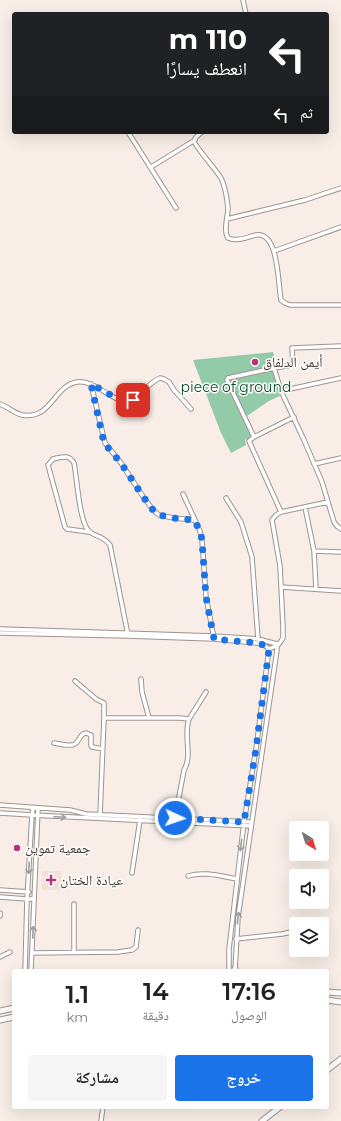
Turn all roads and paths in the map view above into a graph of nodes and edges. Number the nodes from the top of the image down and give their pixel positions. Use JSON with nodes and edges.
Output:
{"nodes":[{"id":1,"x":243,"y":0,"type":"edge"},
{"id":2,"x":246,"y":12,"type":"edge"},
{"id":3,"x":129,"y":134,"type":"edge"},
{"id":4,"x":200,"y":134,"type":"edge"},
{"id":5,"x":194,"y":140,"type":"junction"},
{"id":6,"x":151,"y":167,"type":"junction"},
{"id":7,"x":341,"y":188,"type":"edge"},
{"id":8,"x":176,"y":208,"type":"dead end"},
{"id":9,"x":227,"y":219,"type":"junction"},
{"id":10,"x":341,"y":227,"type":"edge"},
{"id":11,"x":274,"y":251,"type":"junction"},
{"id":12,"x":341,"y":305,"type":"edge"},
{"id":13,"x":341,"y":346,"type":"edge"},
{"id":14,"x":274,"y":368,"type":"junction"},
{"id":15,"x":341,"y":378,"type":"edge"},
{"id":16,"x":91,"y":384,"type":"junction"},
{"id":17,"x":281,"y":391,"type":"junction"},
{"id":18,"x":0,"y":404,"type":"edge"},
{"id":19,"x":191,"y":409,"type":"dead end"},
{"id":20,"x":294,"y":417,"type":"junction"},
{"id":21,"x":254,"y":437,"type":"junction"},
{"id":22,"x":341,"y":458,"type":"edge"},
{"id":23,"x":314,"y":464,"type":"junction"},
{"id":24,"x":183,"y":494,"type":"dead end"},
{"id":25,"x":226,"y":498,"type":"dead end"},
{"id":26,"x":328,"y":502,"type":"junction"},
{"id":27,"x":306,"y":507,"type":"junction"},
{"id":28,"x":281,"y":512,"type":"junction"},
{"id":29,"x":194,"y":520,"type":"junction"},
{"id":30,"x":341,"y":529,"type":"edge"},
{"id":31,"x":88,"y":532,"type":"junction"},
{"id":32,"x":314,"y":551,"type":"junction"},
{"id":33,"x":341,"y":552,"type":"edge"},
{"id":34,"x":281,"y":587,"type":"junction"},
{"id":35,"x":316,"y":589,"type":"junction"},
{"id":36,"x":341,"y":590,"type":"edge"},
{"id":37,"x":0,"y":629,"type":"edge"},
{"id":38,"x":0,"y":633,"type":"edge"},
{"id":39,"x":128,"y":635,"type":"junction"},
{"id":40,"x":214,"y":638,"type":"junction"},
{"id":41,"x":258,"y":639,"type":"junction"},
{"id":42,"x":278,"y":645,"type":"junction"},
{"id":43,"x":269,"y":649,"type":"junction"},
{"id":44,"x":141,"y":678,"type":"dead end"},
{"id":45,"x":75,"y":680,"type":"dead end"},
{"id":46,"x":206,"y":692,"type":"dead end"},
{"id":47,"x":104,"y":718,"type":"junction"},
{"id":48,"x":149,"y":718,"type":"junction"},
{"id":49,"x":189,"y":719,"type":"junction"},
{"id":50,"x":54,"y":743,"type":"dead end"},
{"id":51,"x":103,"y":749,"type":"junction"},
{"id":52,"x":0,"y":806,"type":"edge"},
{"id":53,"x":33,"y":808,"type":"junction"},
{"id":54,"x":38,"y":809,"type":"junction"},
{"id":55,"x":0,"y":813,"type":"edge"},
{"id":56,"x":32,"y":815,"type":"junction"},
{"id":57,"x":38,"y":816,"type":"junction"},
{"id":58,"x":100,"y":817,"type":"junction"},
{"id":59,"x":175,"y":818,"type":"junction"},
{"id":60,"x":140,"y":820,"type":"junction"},
{"id":61,"x":243,"y":824,"type":"junction"},
{"id":62,"x":251,"y":824,"type":"junction"},
{"id":63,"x":132,"y":873,"type":"dead end"},
{"id":64,"x":188,"y":876,"type":"dead end"},
{"id":65,"x":237,"y":879,"type":"junction"},
{"id":66,"x":0,"y":890,"type":"edge"},
{"id":67,"x":28,"y":892,"type":"junction"},
{"id":68,"x":34,"y":892,"type":"junction"},
{"id":69,"x":0,"y":897,"type":"edge"},
{"id":70,"x":27,"y":899,"type":"junction"},
{"id":71,"x":34,"y":899,"type":"junction"},
{"id":72,"x":74,"y":904,"type":"dead end"},
{"id":73,"x":138,"y":930,"type":"dead end"},
{"id":74,"x":289,"y":932,"type":"edge"},
{"id":75,"x":236,"y":939,"type":"junction"},
{"id":76,"x":10,"y":952,"type":"dead end"},
{"id":77,"x":74,"y":952,"type":"junction"},
{"id":78,"x":32,"y":953,"type":"junction"},
{"id":79,"x":0,"y":957,"type":"edge"},
{"id":80,"x":25,"y":969,"type":"edge"},
{"id":81,"x":31,"y":969,"type":"edge"},
{"id":82,"x":229,"y":969,"type":"edge"},
{"id":83,"x":235,"y":969,"type":"edge"},
{"id":84,"x":329,"y":992,"type":"edge"},
{"id":85,"x":341,"y":993,"type":"edge"},
{"id":86,"x":329,"y":1000,"type":"edge"},
{"id":87,"x":341,"y":1002,"type":"edge"},
{"id":88,"x":12,"y":1007,"type":"edge"},
{"id":89,"x":1,"y":1009,"type":"edge"},
{"id":90,"x":12,"y":1017,"type":"edge"},
{"id":91,"x":0,"y":1020,"type":"edge"},
{"id":92,"x":341,"y":1058,"type":"edge"},
{"id":93,"x":329,"y":1068,"type":"edge"},
{"id":94,"x":103,"y":1109,"type":"edge"},
{"id":95,"x":277,"y":1109,"type":"edge"},
{"id":96,"x":101,"y":1121,"type":"edge"},
{"id":97,"x":262,"y":1121,"type":"edge"}],
"edges":[{"from":1,"to":2,"type":"street"},
{"from":3,"to":6,"type":"street"},
{"from":4,"to":5,"type":"street"},
{"from":5,"to":6,"type":"street"},
{"from":5,"to":9,"type":"street"},
{"from":6,"to":8,"type":"street"},
{"from":7,"to":9,"type":"street"},
{"from":9,"to":11,"type":"street"},
{"from":10,"to":11,"type":"street"},
{"from":11,"to":12,"type":"street"},
{"from":13,"to":14,"type":"street"},
{"from":14,"to":17,"type":"street"},
{"from":14,"to":21,"type":"street"},
{"from":15,"to":17,"type":"street"},
{"from":16,"to":18,"type":"street"},
{"from":16,"to":19,"type":"street"},
{"from":16,"to":29,"type":"street"},
{"from":17,"to":20,"type":"street"},
{"from":20,"to":21,"type":"street"},
{"from":20,"to":23,"type":"street"},
{"from":21,"to":28,"type":"street"},
{"from":22,"to":23,"type":"street"},
{"from":23,"to":26,"type":"street"},
{"from":24,"to":29,"type":"street"},
{"from":25,"to":41,"type":"street"},
{"from":26,"to":27,"type":"street"},
{"from":26,"to":30,"type":"street"},
{"from":27,"to":28,"type":"street"},
{"from":27,"to":32,"type":"street"},
{"from":28,"to":34,"type":"street"},
{"from":29,"to":40,"type":"street"},
{"from":31,"to":31,"type":"street"},
{"from":31,"to":39,"type":"street"},
{"from":32,"to":33,"type":"street"},
{"from":32,"to":35,"type":"street"},
{"from":34,"to":35,"type":"street"},
{"from":34,"to":42,"type":"street"},
{"from":35,"to":36,"type":"street"},
{"from":37,"to":39,"type":"street"},
{"from":38,"to":39,"type":"street"},
{"from":39,"to":40,"type":"street"},
{"from":40,"to":41,"type":"street"},
{"from":40,"to":43,"type":"street"},
{"from":41,"to":42,"type":"street"},
{"from":42,"to":43,"type":"street"},
{"from":42,"to":62,"type":"street"},
{"from":43,"to":61,"type":"street"},
{"from":44,"to":48,"type":"street"},
{"from":45,"to":47,"type":"street"},
{"from":46,"to":49,"type":"street"},
{"from":47,"to":48,"type":"street"},
{"from":47,"to":51,"type":"street"},
{"from":48,"to":49,"type":"street"},
{"from":49,"to":59,"type":"street"},
{"from":50,"to":51,"type":"street"},
{"from":51,"to":58,"type":"street"},
{"from":52,"to":53,"type":"street"},
{"from":53,"to":54,"type":"street"},
{"from":53,"to":56,"type":"street"},
{"from":54,"to":57,"type":"street"},
{"from":54,"to":58,"type":"street"},
{"from":55,"to":56,"type":"street"},
{"from":56,"to":57,"type":"street"},
{"from":56,"to":67,"type":"street","one_way":true},
{"from":57,"to":58,"type":"street","one_way":true},
{"from":57,"to":68,"type":"street"},
{"from":58,"to":59,"type":"street"},
{"from":58,"to":60,"type":"street"},
{"from":59,"to":61,"type":"street"},
{"from":60,"to":61,"type":"street"},
{"from":60,"to":63,"type":"street"},
{"from":61,"to":62,"type":"street"},
{"from":61,"to":65,"type":"street","one_way":true},
{"from":75,"to":62,"type":"street","one_way":true},
{"from":64,"to":65,"type":"street"},
{"from":65,"to":82,"type":"street"},
{"from":66,"to":67,"type":"street"},
{"from":67,"to":68,"type":"street"},
{"from":67,"to":70,"type":"street"},
{"from":68,"to":71,"type":"street"},
{"from":69,"to":70,"type":"street"},
{"from":70,"to":71,"type":"street"},
{"from":70,"to":80,"type":"street"},
{"from":78,"to":71,"type":"street","one_way":true},
{"from":72,"to":77,"type":"street"},
{"from":73,"to":77,"type":"street"},
{"from":74,"to":75,"type":"street"},
{"from":75,"to":83,"type":"street"},
{"from":76,"to":79,"type":"street"},
{"from":77,"to":78,"type":"street"},
{"from":78,"to":81,"type":"street"},
{"from":84,"to":85,"type":"main road"},
{"from":86,"to":87,"type":"main road"},
{"from":88,"to":89,"type":"main road"},
{"from":90,"to":91,"type":"main road"},
{"from":92,"to":93,"type":"main road"},
{"from":94,"to":96,"type":"street"},
{"from":95,"to":97,"type":"main road"}]}
